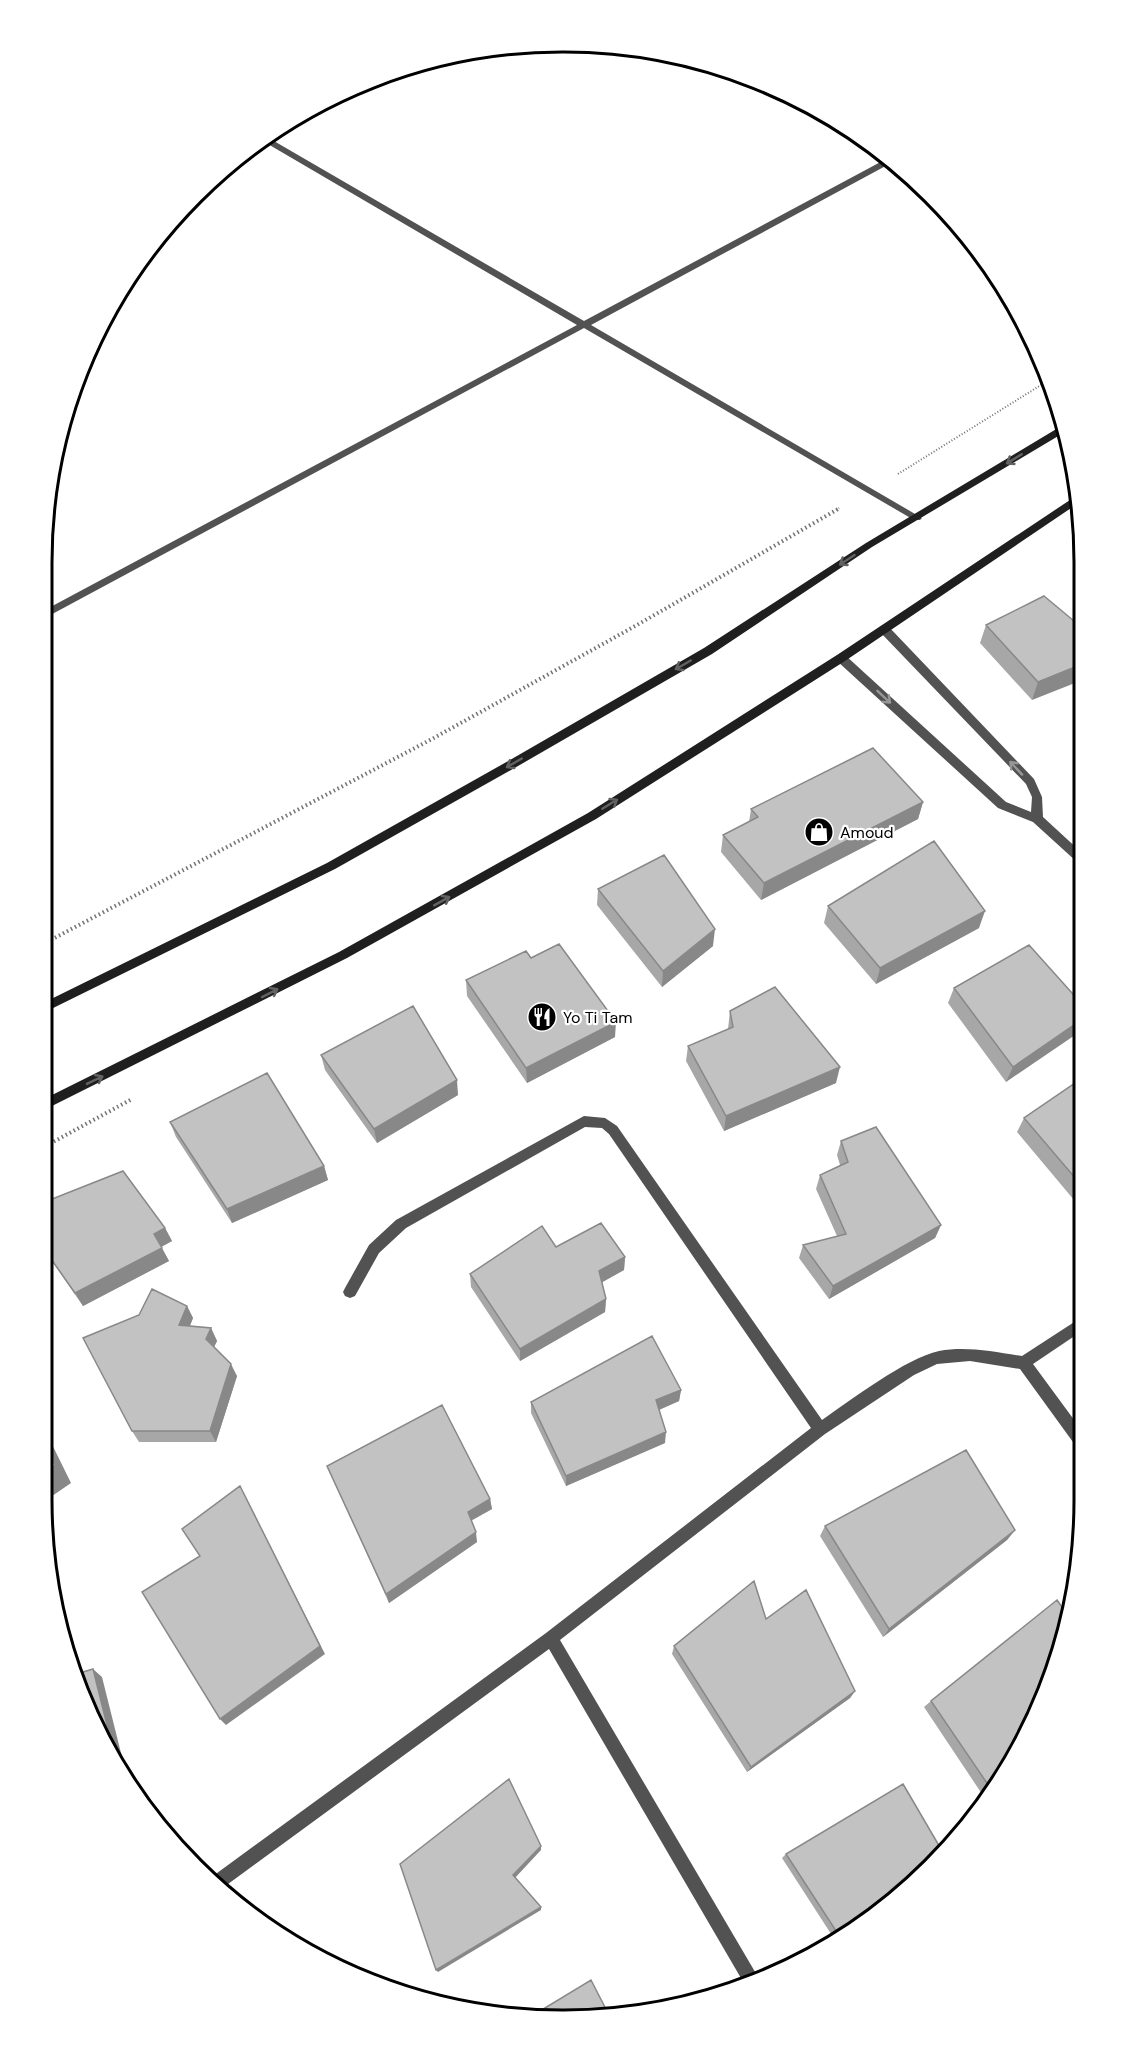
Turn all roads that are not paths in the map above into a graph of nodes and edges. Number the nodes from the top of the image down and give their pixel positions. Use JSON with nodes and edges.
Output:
{"nodes":[{"id":1,"x":272,"y":144,"type":"edge"},
{"id":2,"x":882,"y":165,"type":"edge"},
{"id":3,"x":585,"y":325,"type":"junction"},
{"id":4,"x":1056,"y":433,"type":"edge"},
{"id":5,"x":1070,"y":504,"type":"edge"},
{"id":6,"x":917,"y":518,"type":"junction"},
{"id":7,"x":52,"y":610,"type":"edge"},
{"id":8,"x":884,"y":629,"type":"junction"},
{"id":9,"x":840,"y":658,"type":"junction"},
{"id":10,"x":1037,"y":819,"type":"junction"},
{"id":11,"x":1074,"y":853,"type":"edge"},
{"id":12,"x":52,"y":1004,"type":"edge"},
{"id":13,"x":52,"y":1101,"type":"edge"},
{"id":14,"x":350,"y":1292,"type":"dead end"},
{"id":15,"x":1074,"y":1329,"type":"edge"},
{"id":16,"x":1024,"y":1363,"type":"junction"},
{"id":17,"x":820,"y":1429,"type":"junction"},
{"id":18,"x":1074,"y":1432,"type":"edge"},
{"id":19,"x":551,"y":1638,"type":"junction"},
{"id":20,"x":221,"y":1880,"type":"edge"},
{"id":21,"x":749,"y":1975,"type":"edge"}],
"edges":[{"from":1,"to":3,"type":"street"},
{"from":2,"to":3,"type":"street"},
{"from":3,"to":6,"type":"street"},
{"from":3,"to":7,"type":"street"},
{"from":4,"to":6,"type":"main road","one_way":true},
{"from":5,"to":8,"type":"main road"},
{"from":6,"to":12,"type":"main road","one_way":true},
{"from":8,"to":9,"type":"main road"},
{"from":10,"to":8,"type":"street","one_way":true},
{"from":9,"to":10,"type":"street","one_way":true},
{"from":13,"to":9,"type":"main road","one_way":true},
{"from":10,"to":11,"type":"street"},
{"from":14,"to":17,"type":"street"},
{"from":15,"to":16,"type":"street"},
{"from":16,"to":17,"type":"street"},
{"from":16,"to":18,"type":"street"},
{"from":17,"to":19,"type":"street"},
{"from":19,"to":20,"type":"street"},
{"from":19,"to":21,"type":"street"}]}
